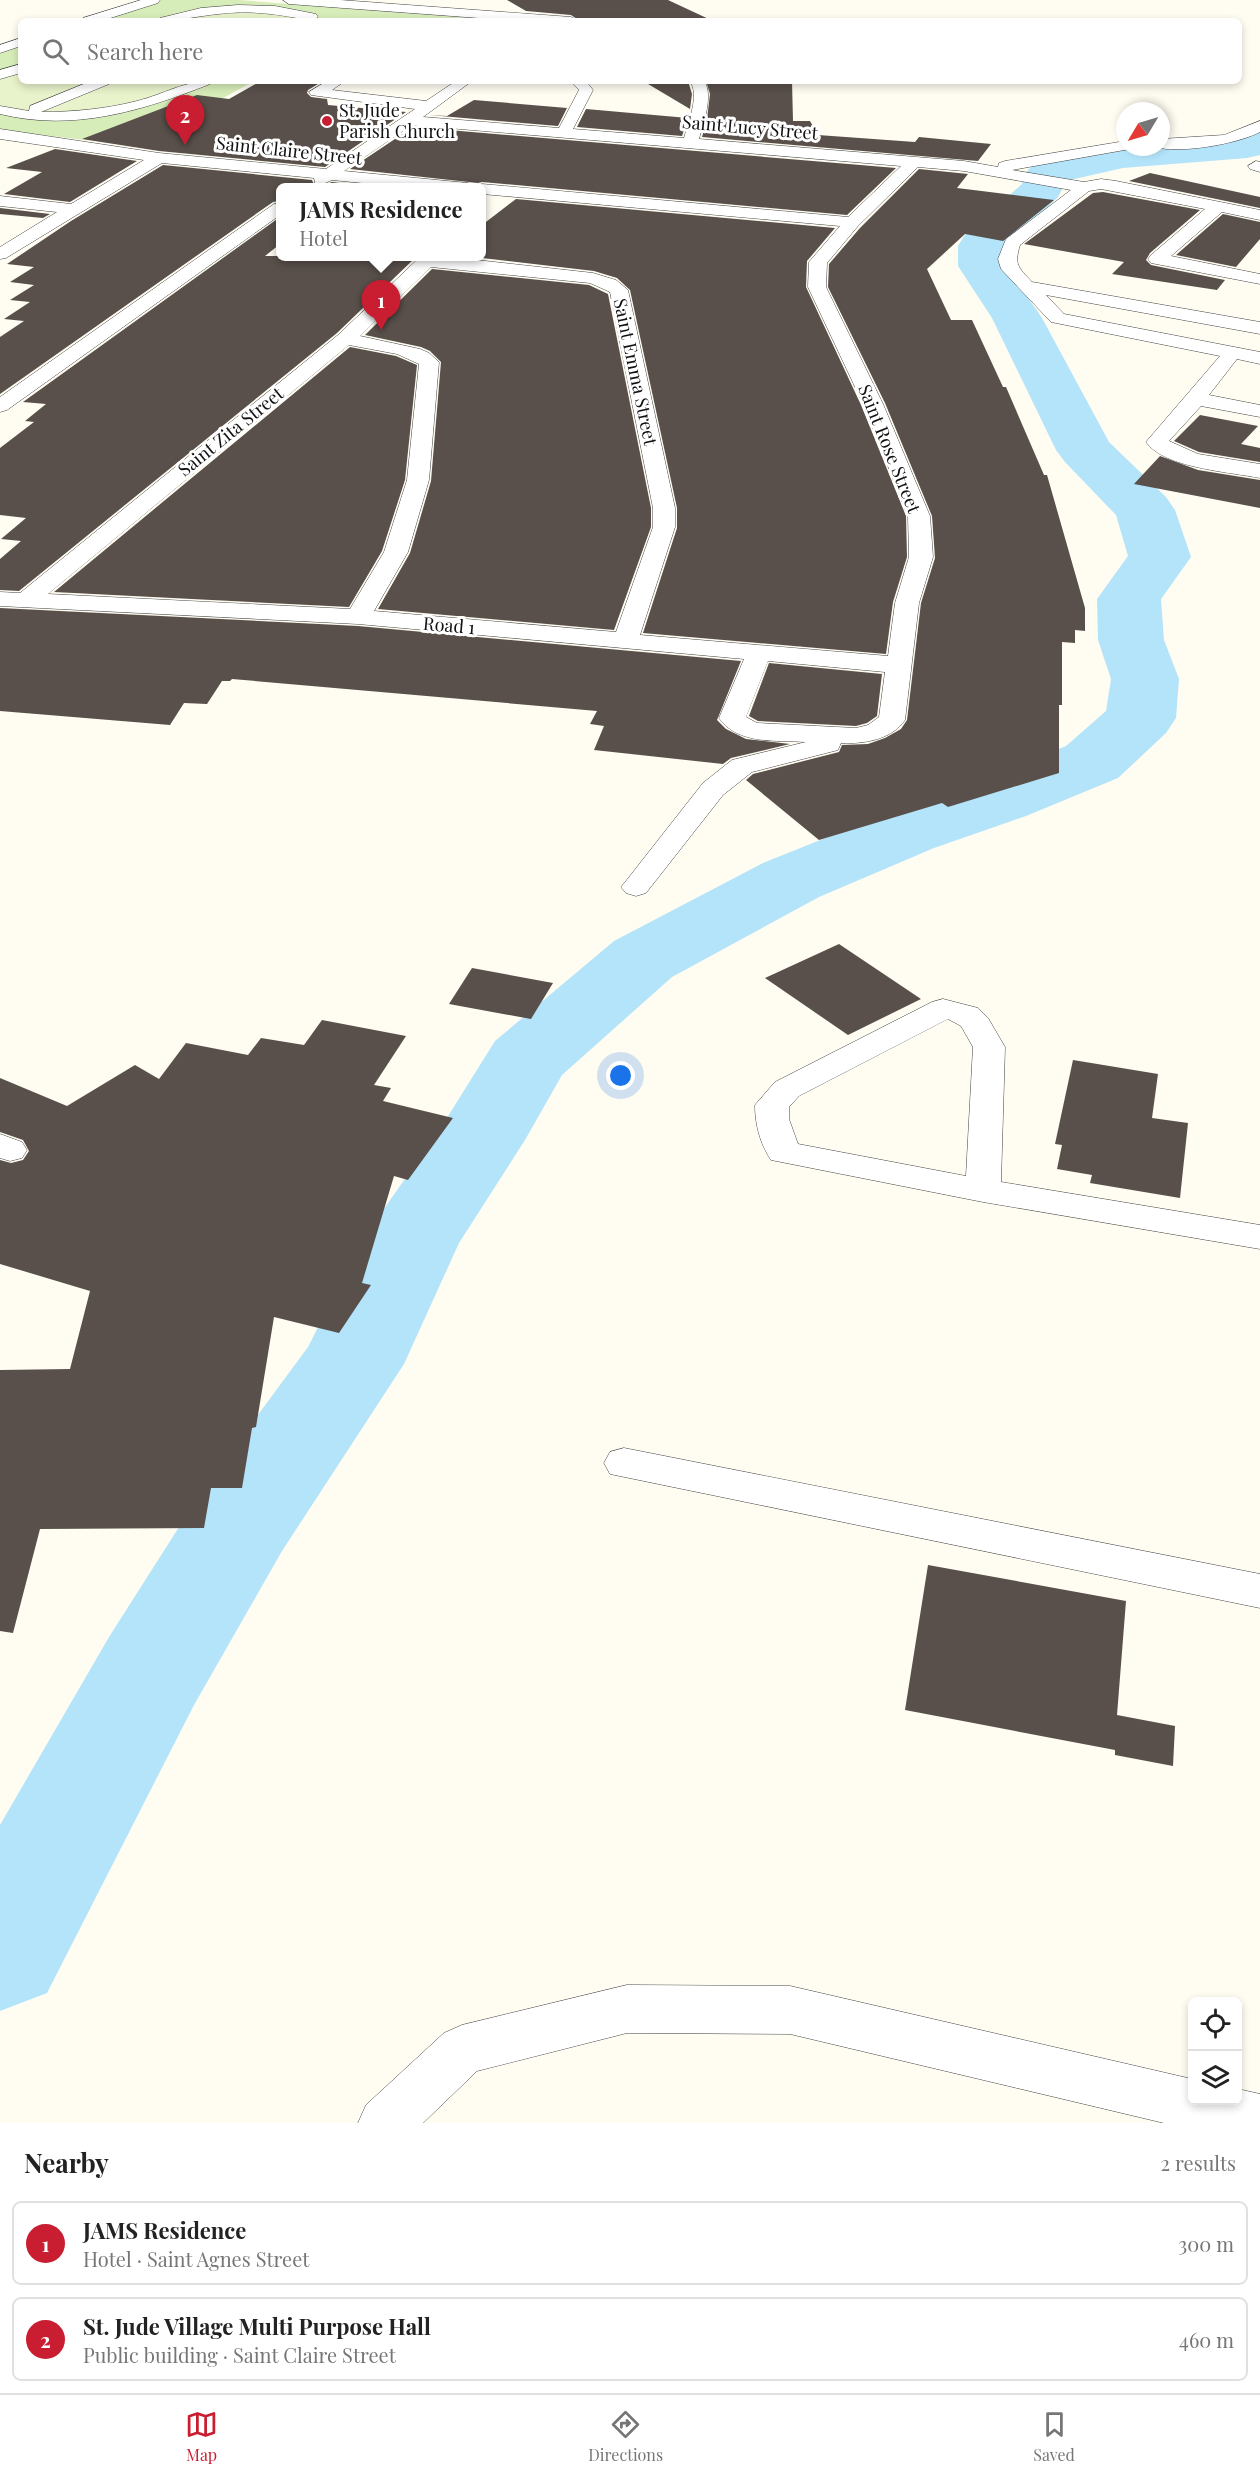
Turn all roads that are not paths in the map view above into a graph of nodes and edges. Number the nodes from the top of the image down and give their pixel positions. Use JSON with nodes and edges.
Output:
{"nodes":[{"id":1,"x":154,"y":0,"type":"edge"},
{"id":2,"x":289,"y":0,"type":"edge"},
{"id":3,"x":364,"y":2,"type":"edge"},
{"id":4,"x":562,"y":6,"type":"dead end"},
{"id":5,"x":97,"y":18,"type":"edge"},
{"id":6,"x":179,"y":18,"type":"edge"},
{"id":7,"x":314,"y":18,"type":"edge"},
{"id":8,"x":522,"y":18,"type":"edge"},
{"id":9,"x":545,"y":18,"type":"edge"},
{"id":10,"x":18,"y":43,"type":"edge"},
{"id":11,"x":0,"y":48,"type":"edge"},
{"id":12,"x":18,"y":69,"type":"edge"},
{"id":13,"x":0,"y":75,"type":"edge"},
{"id":14,"x":97,"y":84,"type":"edge"},
{"id":15,"x":198,"y":84,"type":"edge"},
{"id":16,"x":332,"y":84,"type":"edge"},
{"id":17,"x":581,"y":84,"type":"edge"},
{"id":18,"x":699,"y":84,"type":"edge"},
{"id":19,"x":460,"y":85,"type":"edge"},
{"id":20,"x":430,"y":87,"type":"dead end"},
{"id":21,"x":430,"y":106,"type":"junction"},
{"id":22,"x":0,"y":110,"type":"edge"},
{"id":23,"x":21,"y":115,"type":"junction"},
{"id":24,"x":411,"y":120,"type":"junction"},
{"id":25,"x":0,"y":125,"type":"edge"},
{"id":26,"x":1260,"y":126,"type":"edge"},
{"id":27,"x":564,"y":132,"type":"junction"},
{"id":28,"x":0,"y":134,"type":"edge"},
{"id":29,"x":691,"y":142,"type":"junction"},
{"id":30,"x":1170,"y":144,"type":"edge"},
{"id":31,"x":1116,"y":148,"type":"edge"},
{"id":32,"x":159,"y":158,"type":"junction"},
{"id":33,"x":914,"y":162,"type":"junction"},
{"id":34,"x":988,"y":169,"type":"junction"},
{"id":35,"x":327,"y":175,"type":"junction"},
{"id":36,"x":317,"y":183,"type":"edge"},
{"id":37,"x":414,"y":183,"type":"edge"},
{"id":38,"x":1084,"y":187,"type":"junction"},
{"id":39,"x":486,"y":189,"type":"edge"},
{"id":40,"x":509,"y":191,"type":"junction"},
{"id":41,"x":0,"y":201,"type":"edge"},
{"id":42,"x":1219,"y":206,"type":"junction"},
{"id":43,"x":491,"y":207,"type":"dead end"},
{"id":44,"x":73,"y":209,"type":"junction"},
{"id":45,"x":276,"y":211,"type":"edge"},
{"id":46,"x":1260,"y":215,"type":"edge"},
{"id":47,"x":852,"y":222,"type":"junction"},
{"id":48,"x":0,"y":254,"type":"edge"},
{"id":49,"x":427,"y":261,"type":"edge"},
{"id":50,"x":446,"y":261,"type":"edge"},
{"id":51,"x":1260,"y":279,"type":"edge"},
{"id":52,"x":1027,"y":286,"type":"junction"},
{"id":53,"x":1260,"y":328,"type":"edge"},
{"id":54,"x":345,"y":339,"type":"junction"},
{"id":55,"x":1233,"y":352,"type":"junction"},
{"id":56,"x":1260,"y":358,"type":"edge"},
{"id":57,"x":1196,"y":399,"type":"junction"},
{"id":58,"x":0,"y":406,"type":"edge"},
{"id":59,"x":1260,"y":411,"type":"edge"},
{"id":60,"x":1260,"y":471,"type":"edge"},
{"id":61,"x":0,"y":599,"type":"edge"},
{"id":62,"x":25,"y":601,"type":"junction"},
{"id":63,"x":358,"y":617,"type":"junction"},
{"id":64,"x":625,"y":641,"type":"junction"},
{"id":65,"x":759,"y":653,"type":"junction"},
{"id":66,"x":898,"y":665,"type":"junction"},
{"id":67,"x":856,"y":736,"type":"junction"},
{"id":68,"x":636,"y":887,"type":"dead end"},
{"id":69,"x":983,"y":1191,"type":"junction"},
{"id":70,"x":1260,"y":1237,"type":"edge"},
{"id":71,"x":624,"y":1463,"type":"dead end"},
{"id":72,"x":1260,"y":1592,"type":"edge"},
{"id":73,"x":1260,"y":2120,"type":"edge"},
{"id":74,"x":385,"y":2123,"type":"edge"}],
"edges":[{"from":1,"to":5,"type":"street"},
{"from":2,"to":3,"type":"street"},
{"from":3,"to":8,"type":"street"},
{"from":4,"to":9,"type":"street"},
{"from":6,"to":7,"type":"street"},
{"from":10,"to":11,"type":"street"},
{"from":12,"to":13,"type":"street"},
{"from":14,"to":23,"type":"street"},
{"from":15,"to":23,"type":"street"},
{"from":16,"to":21,"type":"street"},
{"from":17,"to":27,"type":"street"},
{"from":18,"to":29,"type":"street"},
{"from":19,"to":20,"type":"street"},
{"from":19,"to":21,"type":"street"},
{"from":21,"to":24,"type":"street"},
{"from":22,"to":23,"type":"street"},
{"from":23,"to":25,"type":"street"},
{"from":24,"to":27,"type":"street","name":"Saint Lucy Street"},
{"from":24,"to":35,"type":"street"},
{"from":26,"to":30,"type":"street"},
{"from":27,"to":29,"type":"street","name":"Saint Lucy Street"},
{"from":28,"to":32,"type":"street","name":"Saint Claire Street"},
{"from":29,"to":33,"type":"street","name":"Saint Lucy Street"},
{"from":31,"to":34,"type":"street"},
{"from":32,"to":35,"type":"street","name":"Saint Claire Street"},
{"from":32,"to":44,"type":"street"},
{"from":33,"to":34,"type":"street","name":"Saint Lucy Street"},
{"from":33,"to":47,"type":"street","name":"Saint Rose Street"},
{"from":34,"to":38,"type":"street","name":"Saint Lucy Street"},
{"from":35,"to":36,"type":"street"},
{"from":35,"to":37,"type":"street","name":"Saint Claire Street"},
{"from":38,"to":42,"type":"street","name":"Saint Lucy Street"},
{"from":38,"to":52,"type":"street"},
{"from":39,"to":40,"type":"street"},
{"from":40,"to":43,"type":"street"},
{"from":40,"to":47,"type":"street"},
{"from":41,"to":44,"type":"street"},
{"from":42,"to":46,"type":"street","name":"Saint Lucy Street"},
{"from":42,"to":51,"type":"street"},
{"from":44,"to":48,"type":"street"},
{"from":45,"to":58,"type":"street"},
{"from":47,"to":66,"type":"street","name":"Saint Rose Street"},
{"from":49,"to":54,"type":"street","name":"Saint Zita Street"},
{"from":50,"to":64,"type":"street","name":"Saint Emma Street"},
{"from":52,"to":53,"type":"street"},
{"from":52,"to":55,"type":"street"},
{"from":54,"to":62,"type":"street","name":"Saint Zita Street"},
{"from":54,"to":63,"type":"street"},
{"from":55,"to":56,"type":"street"},
{"from":55,"to":57,"type":"street"},
{"from":57,"to":59,"type":"street"},
{"from":57,"to":60,"type":"street"},
{"from":61,"to":62,"type":"street","name":"Road 1"},
{"from":62,"to":63,"type":"street","name":"Road 1"},
{"from":63,"to":64,"type":"street","name":"Road 1"},
{"from":64,"to":65,"type":"street","name":"Road 1"},
{"from":65,"to":66,"type":"street","name":"Road 1"},
{"from":65,"to":67,"type":"street","name":"Saint Rose Street"},
{"from":66,"to":67,"type":"street","name":"Saint Rose Street"},
{"from":67,"to":68,"type":"street"},
{"from":69,"to":69,"type":"street"},
{"from":69,"to":70,"type":"street"},
{"from":71,"to":72,"type":"street"},
{"from":73,"to":74,"type":"street"}]}
